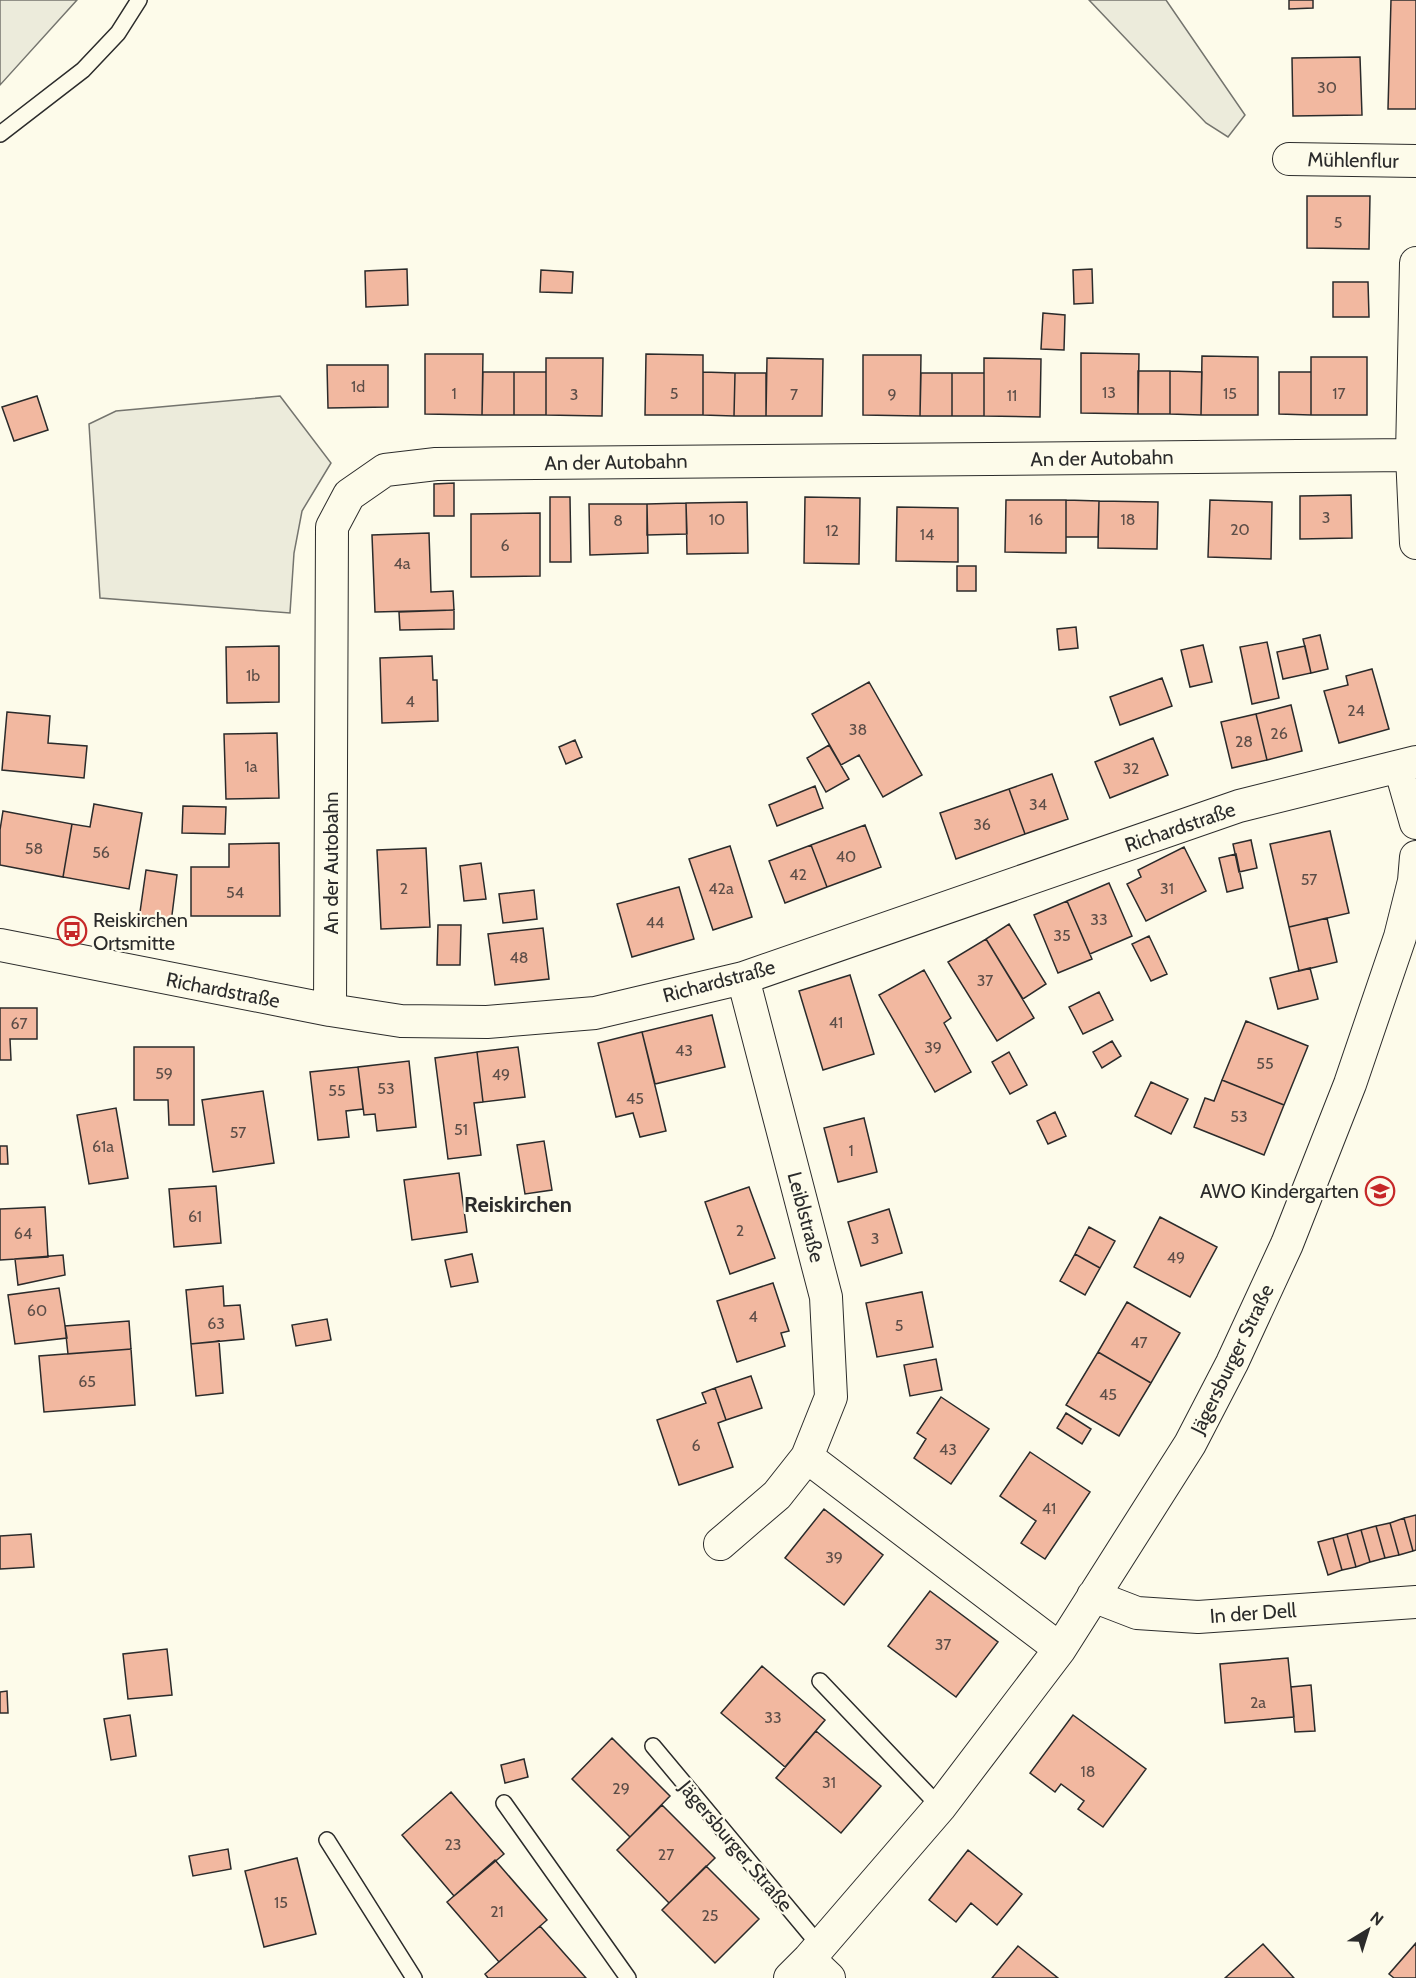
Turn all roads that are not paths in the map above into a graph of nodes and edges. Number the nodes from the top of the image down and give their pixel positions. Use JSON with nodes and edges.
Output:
{"nodes":[{"id":1,"x":139,"y":0,"type":"edge"},
{"id":2,"x":0,"y":134,"type":"edge"},
{"id":3,"x":1289,"y":159,"type":"dead end"},
{"id":4,"x":1416,"y":161,"type":"edge"},
{"id":5,"x":1416,"y":263,"type":"edge"},
{"id":6,"x":1412,"y":455,"type":"junction"},
{"id":7,"x":1416,"y":543,"type":"edge"},
{"id":8,"x":1408,"y":764,"type":"edge"},
{"id":9,"x":1416,"y":823,"type":"edge"},
{"id":10,"x":1416,"y":857,"type":"edge"},
{"id":11,"x":0,"y":945,"type":"edge"},
{"id":12,"x":743,"y":978,"type":"junction"},
{"id":13,"x":330,"y":1010,"type":"junction"},
{"id":14,"x":807,"y":1457,"type":"junction"},
{"id":15,"x":720,"y":1544,"type":"dead end"},
{"id":16,"x":1093,"y":1596,"type":"junction"},
{"id":17,"x":1416,"y":1602,"type":"edge"},
{"id":18,"x":1060,"y":1649,"type":"junction"},
{"id":19,"x":820,"y":1681,"type":"dead end"},
{"id":20,"x":653,"y":1746,"type":"dead end"},
{"id":21,"x":504,"y":1803,"type":"dead end"},
{"id":22,"x":940,"y":1807,"type":"junction"},
{"id":23,"x":327,"y":1840,"type":"dead end"},
{"id":24,"x":812,"y":1965,"type":"edge"},
{"id":25,"x":414,"y":1978,"type":"edge"},
{"id":26,"x":628,"y":1978,"type":"edge"}],
"edges":[{"from":1,"to":2,"type":"lane"},
{"from":3,"to":4,"type":"street","name":"Mühlenflur"},
{"from":5,"to":6,"type":"street"},
{"from":6,"to":7,"type":"street"},
{"from":6,"to":13,"type":"street","name":"An der Autobahn"},
{"from":8,"to":9,"type":"street"},
{"from":8,"to":12,"type":"street","name":"Richardstraße"},
{"from":10,"to":16,"type":"street","name":"Jägersburger Straße"},
{"from":11,"to":13,"type":"street","name":"Richardstraße"},
{"from":12,"to":13,"type":"street","name":"Richardstraße"},
{"from":12,"to":14,"type":"street","name":"Leiblstraße"},
{"from":14,"to":15,"type":"street","name":"Leiblstraße"},
{"from":14,"to":18,"type":"street"},
{"from":16,"to":17,"type":"street","name":"In der Dell"},
{"from":16,"to":18,"type":"street","name":"Jägersburger Straße"},
{"from":18,"to":22,"type":"street","name":"Jägersburger Straße"},
{"from":19,"to":22,"type":"lane"},
{"from":20,"to":24,"type":"lane","name":"Jägersburger Straße"},
{"from":21,"to":26,"type":"lane"},
{"from":22,"to":24,"type":"street","name":"Jägersburger Straße"},
{"from":23,"to":25,"type":"lane"}]}
